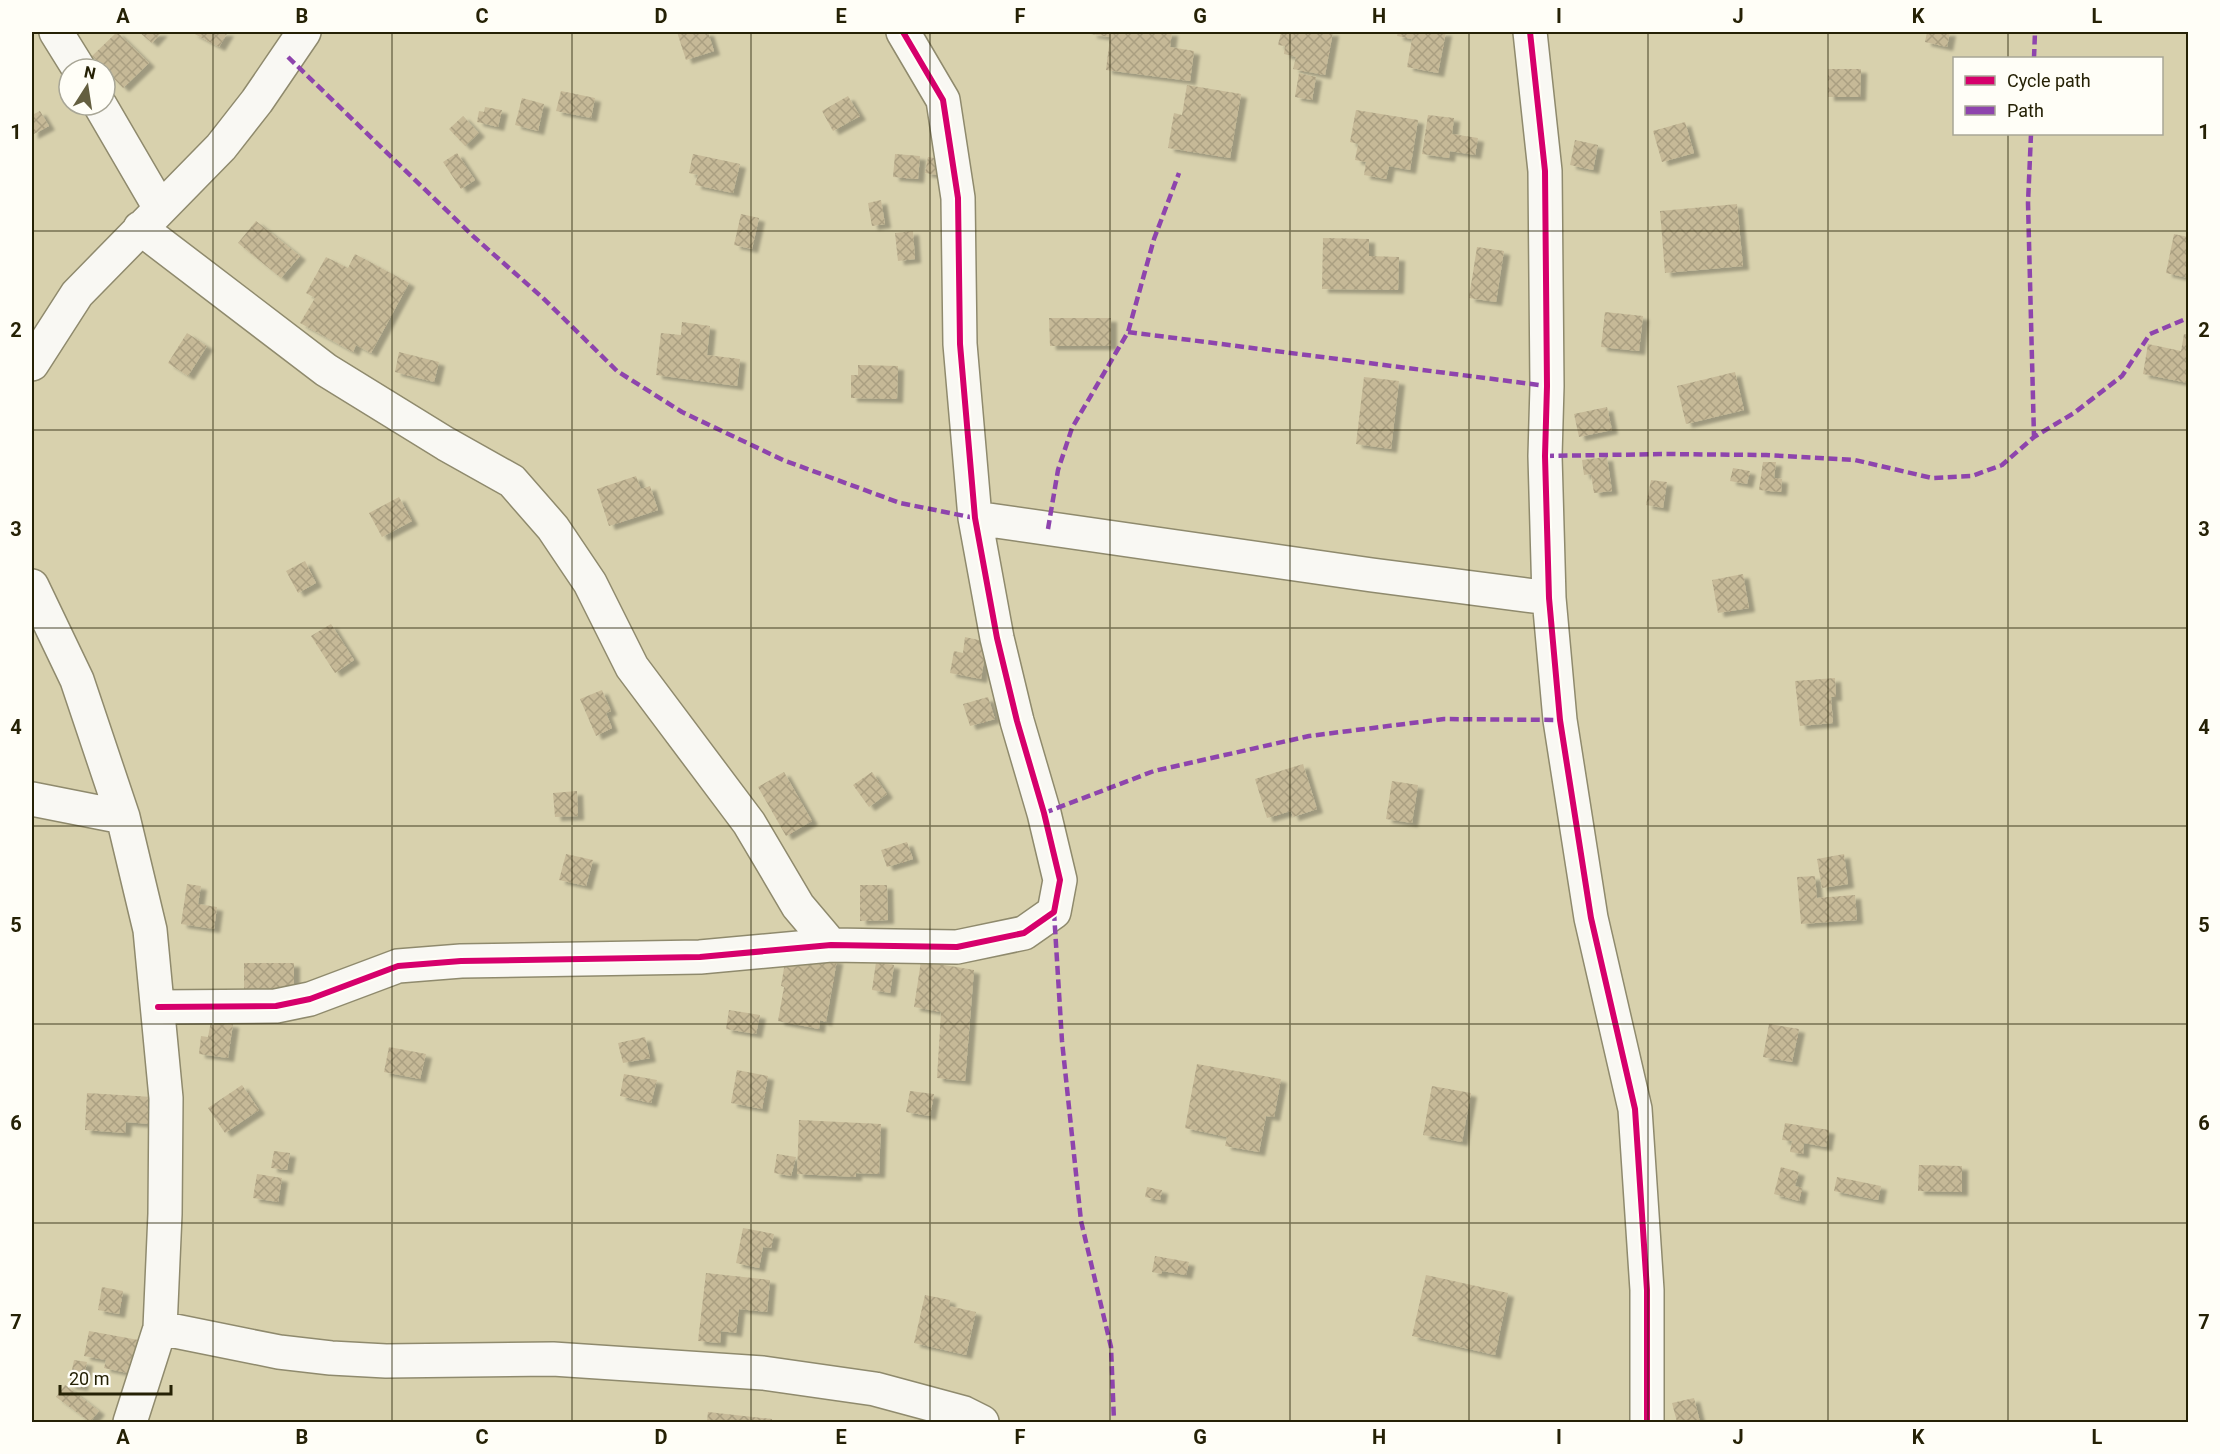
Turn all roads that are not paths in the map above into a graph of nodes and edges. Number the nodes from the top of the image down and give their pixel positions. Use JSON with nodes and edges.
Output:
{"nodes":[{"id":1,"x":56,"y":32,"type":"edge"},
{"id":2,"x":304,"y":32,"type":"edge"},
{"id":3,"x":903,"y":32,"type":"edge"},
{"id":4,"x":1530,"y":32,"type":"edge"},
{"id":5,"x":72,"y":57,"type":"edge"},
{"id":6,"x":105,"y":117,"type":"edge"},
{"id":7,"x":150,"y":218,"type":"junction"},
{"id":8,"x":32,"y":364,"type":"edge"},
{"id":9,"x":975,"y":518,"type":"junction"},
{"id":10,"x":32,"y":586,"type":"edge"},
{"id":11,"x":1549,"y":598,"type":"junction"},
{"id":12,"x":32,"y":799,"type":"edge"},
{"id":13,"x":123,"y":817,"type":"junction"},
{"id":14,"x":831,"y":945,"type":"junction"},
{"id":15,"x":158,"y":1007,"type":"junction"},
{"id":16,"x":160,"y":1328,"type":"junction"},
{"id":17,"x":130,"y":1422,"type":"edge"},
{"id":18,"x":982,"y":1422,"type":"edge"},
{"id":19,"x":1647,"y":1422,"type":"edge"}],
"edges":[{"from":1,"to":5,"type":"street"},
{"from":2,"to":7,"type":"street"},
{"from":3,"to":9,"type":"street"},
{"from":4,"to":11,"type":"street"},
{"from":6,"to":7,"type":"street"},
{"from":7,"to":8,"type":"street"},
{"from":7,"to":14,"type":"street"},
{"from":9,"to":11,"type":"street"},
{"from":9,"to":14,"type":"street"},
{"from":10,"to":13,"type":"street"},
{"from":11,"to":19,"type":"street"},
{"from":12,"to":13,"type":"street"},
{"from":13,"to":15,"type":"street"},
{"from":14,"to":15,"type":"street"},
{"from":15,"to":16,"type":"street"},
{"from":16,"to":17,"type":"street"},
{"from":16,"to":18,"type":"street"}]}
